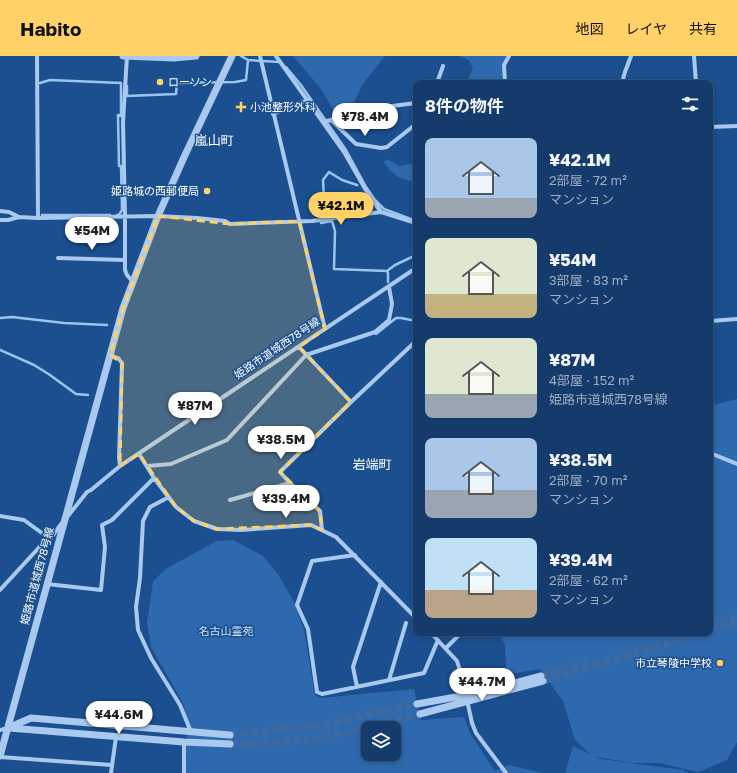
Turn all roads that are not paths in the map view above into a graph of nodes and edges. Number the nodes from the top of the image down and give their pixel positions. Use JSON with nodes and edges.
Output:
{"nodes":[{"id":1,"x":37,"y":56,"type":"edge"},
{"id":2,"x":123,"y":56,"type":"edge"},
{"id":3,"x":127,"y":56,"type":"edge"},
{"id":4,"x":196,"y":56,"type":"edge"},
{"id":5,"x":232,"y":56,"type":"edge"},
{"id":6,"x":276,"y":56,"type":"edge"},
{"id":7,"x":509,"y":56,"type":"edge"},
{"id":8,"x":631,"y":56,"type":"edge"},
{"id":9,"x":694,"y":56,"type":"edge"},
{"id":10,"x":261,"y":59,"type":"edge"},
{"id":11,"x":443,"y":66,"type":"dead end"},
{"id":12,"x":437,"y":80,"type":"edge"},
{"id":13,"x":505,"y":80,"type":"edge"},
{"id":14,"x":623,"y":80,"type":"edge"},
{"id":15,"x":696,"y":80,"type":"edge"},
{"id":16,"x":308,"y":100,"type":"junction"},
{"id":17,"x":413,"y":103,"type":"edge"},
{"id":18,"x":273,"y":114,"type":"junction"},
{"id":19,"x":331,"y":120,"type":"junction"},
{"id":20,"x":323,"y":122,"type":"junction"},
{"id":21,"x":413,"y":126,"type":"edge"},
{"id":22,"x":737,"y":126,"type":"edge"},
{"id":23,"x":713,"y":128,"type":"edge"},
{"id":24,"x":0,"y":211,"type":"edge"},
{"id":25,"x":381,"y":212,"type":"junction"},
{"id":26,"x":125,"y":216,"type":"junction"},
{"id":27,"x":158,"y":216,"type":"junction"},
{"id":28,"x":19,"y":217,"type":"junction"},
{"id":29,"x":38,"y":218,"type":"junction"},
{"id":30,"x":0,"y":220,"type":"edge"},
{"id":31,"x":299,"y":221,"type":"junction"},
{"id":32,"x":413,"y":223,"type":"edge"},
{"id":33,"x":58,"y":258,"type":"dead end"},
{"id":34,"x":124,"y":260,"type":"junction"},
{"id":35,"x":413,"y":270,"type":"edge"},
{"id":36,"x":133,"y":282,"type":"junction"},
{"id":37,"x":389,"y":287,"type":"junction"},
{"id":38,"x":737,"y":319,"type":"edge"},
{"id":39,"x":713,"y":321,"type":"edge"},
{"id":40,"x":325,"y":329,"type":"junction"},
{"id":41,"x":413,"y":344,"type":"edge"},
{"id":42,"x":299,"y":347,"type":"junction"},
{"id":43,"x":110,"y":355,"type":"junction"},
{"id":44,"x":306,"y":355,"type":"junction"},
{"id":45,"x":351,"y":402,"type":"junction"},
{"id":46,"x":139,"y":454,"type":"junction"},
{"id":47,"x":713,"y":454,"type":"edge"},
{"id":48,"x":737,"y":464,"type":"edge"},
{"id":49,"x":120,"y":466,"type":"junction"},
{"id":50,"x":146,"y":466,"type":"junction"},
{"id":51,"x":154,"y":478,"type":"junction"},
{"id":52,"x":290,"y":483,"type":"junction"},
{"id":53,"x":169,"y":497,"type":"junction"},
{"id":54,"x":305,"y":497,"type":"junction"},
{"id":55,"x":230,"y":500,"type":"dead end"},
{"id":56,"x":269,"y":506,"type":"dead end"},
{"id":57,"x":0,"y":516,"type":"edge"},
{"id":58,"x":64,"y":522,"type":"junction"},
{"id":59,"x":322,"y":530,"type":"junction"},
{"id":60,"x":50,"y":539,"type":"junction"},
{"id":61,"x":355,"y":556,"type":"junction"},
{"id":62,"x":381,"y":582,"type":"junction"},
{"id":63,"x":47,"y":584,"type":"junction"},
{"id":64,"x":0,"y":590,"type":"edge"},
{"id":65,"x":413,"y":615,"type":"edge"},
{"id":66,"x":406,"y":623,"type":"dead end"},
{"id":67,"x":434,"y":636,"type":"edge"},
{"id":68,"x":458,"y":636,"type":"edge"},
{"id":69,"x":438,"y":640,"type":"junction"},
{"id":70,"x":446,"y":648,"type":"junction"},
{"id":71,"x":389,"y":680,"type":"junction"},
{"id":72,"x":357,"y":687,"type":"junction"},
{"id":73,"x":417,"y":704,"type":"tunnel mouth"},
{"id":74,"x":420,"y":714,"type":"tunnel mouth"},
{"id":75,"x":8,"y":728,"type":"junction"},
{"id":76,"x":0,"y":730,"type":"edge"},
{"id":77,"x":191,"y":732,"type":"junction"},
{"id":78,"x":230,"y":735,"type":"tunnel mouth"},
{"id":79,"x":116,"y":737,"type":"junction"},
{"id":80,"x":184,"y":742,"type":"junction"},
{"id":81,"x":230,"y":744,"type":"tunnel mouth"},
{"id":82,"x":0,"y":757,"type":"edge"},
{"id":83,"x":112,"y":765,"type":"junction"},
{"id":84,"x":111,"y":773,"type":"edge"},
{"id":85,"x":184,"y":773,"type":"edge"},
{"id":86,"x":506,"y":773,"type":"edge"}],
"edges":[{"from":1,"to":29,"type":"street"},
{"from":2,"to":3,"type":"street"},
{"from":3,"to":4,"type":"street"},
{"from":3,"to":26,"type":"street"},
{"from":5,"to":27,"type":"street"},
{"from":6,"to":16,"type":"street"},
{"from":7,"to":13,"type":"street"},
{"from":8,"to":14,"type":"street"},
{"from":9,"to":15,"type":"street"},
{"from":10,"to":18,"type":"street"},
{"from":11,"to":12,"type":"street"},
{"from":16,"to":18,"type":"street"},
{"from":16,"to":20,"type":"street"},
{"from":17,"to":19,"type":"street"},
{"from":18,"to":31,"type":"street"},
{"from":19,"to":20,"type":"street"},
{"from":19,"to":21,"type":"street"},
{"from":20,"to":25,"type":"street"},
{"from":22,"to":23,"type":"street"},
{"from":24,"to":28,"type":"street"},
{"from":25,"to":31,"type":"street"},
{"from":25,"to":32,"type":"street"},
{"from":26,"to":27,"type":"street"},
{"from":26,"to":29,"type":"street"},
{"from":26,"to":34,"type":"street"},
{"from":27,"to":31,"type":"street"},
{"from":27,"to":36,"type":"street"},
{"from":28,"to":29,"type":"street"},
{"from":28,"to":30,"type":"street"},
{"from":31,"to":40,"type":"street"},
{"from":33,"to":34,"type":"street"},
{"from":34,"to":36,"type":"street"},
{"from":35,"to":37,"type":"street","name":"姫路市道城西78号線"},
{"from":36,"to":43,"type":"street"},
{"from":37,"to":40,"type":"street","name":"姫路市道城西78号線"},
{"from":37,"to":44,"type":"street"},
{"from":38,"to":39,"type":"street"},
{"from":40,"to":42,"type":"street","name":"姫路市道城西78号線"},
{"from":41,"to":45,"type":"street"},
{"from":42,"to":44,"type":"street"},
{"from":42,"to":46,"type":"street","name":"姫路市道城西78号線"},
{"from":43,"to":49,"type":"street"},
{"from":43,"to":58,"type":"street"},
{"from":44,"to":45,"type":"street"},
{"from":44,"to":50,"type":"street"},
{"from":45,"to":52,"type":"street"},
{"from":46,"to":49,"type":"street","name":"姫路市道城西78号線"},
{"from":46,"to":50,"type":"street"},
{"from":47,"to":48,"type":"street"},
{"from":49,"to":58,"type":"street","name":"姫路市道城西78号線"},
{"from":50,"to":51,"type":"street"},
{"from":51,"to":53,"type":"street"},
{"from":51,"to":63,"type":"street"},
{"from":52,"to":54,"type":"street"},
{"from":52,"to":55,"type":"street"},
{"from":53,"to":59,"type":"street"},
{"from":53,"to":77,"type":"street"},
{"from":54,"to":56,"type":"street"},
{"from":54,"to":59,"type":"street"},
{"from":57,"to":60,"type":"street"},
{"from":58,"to":60,"type":"street"},
{"from":58,"to":63,"type":"street","name":"姫路市道城西78号線"},
{"from":59,"to":61,"type":"street"},
{"from":60,"to":64,"type":"street"},
{"from":61,"to":62,"type":"street"},
{"from":61,"to":72,"type":"street"},
{"from":62,"to":65,"type":"street"},
{"from":62,"to":72,"type":"street"},
{"from":63,"to":75,"type":"street","name":"姫路市道城西78号線"},
{"from":66,"to":71,"type":"street"},
{"from":67,"to":69,"type":"street"},
{"from":68,"to":70,"type":"street"},
{"from":69,"to":70,"type":"street"},
{"from":69,"to":71,"type":"street"},
{"from":70,"to":86,"type":"street","bridge":true},
{"from":71,"to":72,"type":"street"},
{"from":73,"to":74,"type":"street"},
{"from":75,"to":76,"type":"street"},
{"from":75,"to":77,"type":"street"},
{"from":75,"to":79,"type":"street"},
{"from":75,"to":82,"type":"street","name":"姫路市道城西78号線"},
{"from":77,"to":78,"type":"street"},
{"from":79,"to":80,"type":"street"},
{"from":79,"to":83,"type":"street"},
{"from":80,"to":81,"type":"street"},
{"from":80,"to":85,"type":"street"},
{"from":82,"to":83,"type":"street"},
{"from":83,"to":84,"type":"street"}]}
